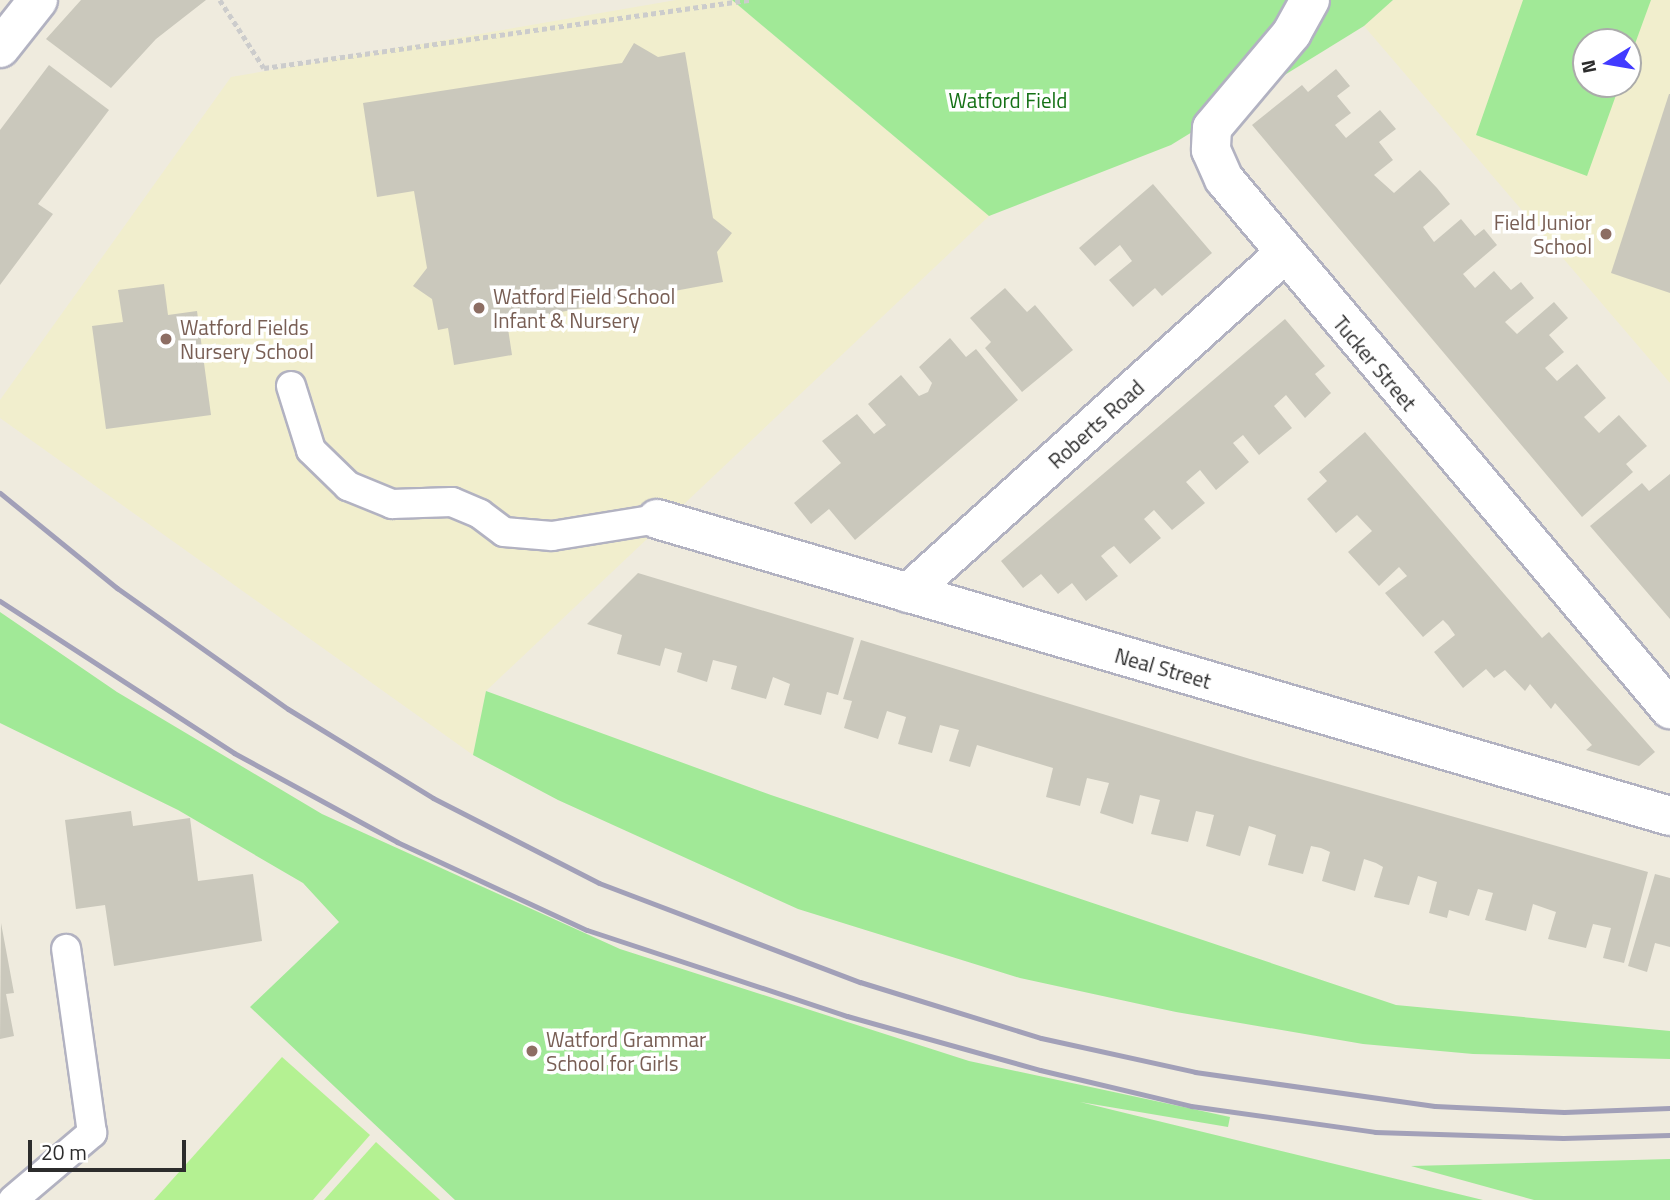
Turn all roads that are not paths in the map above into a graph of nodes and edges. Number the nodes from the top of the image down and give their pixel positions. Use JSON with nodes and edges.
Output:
{"nodes":[{"id":1,"x":38,"y":0,"type":"edge"},
{"id":2,"x":1310,"y":0,"type":"edge"},
{"id":3,"x":0,"y":48,"type":"edge"},
{"id":4,"x":1283,"y":255,"type":"junction"},
{"id":5,"x":290,"y":386,"type":"dead end"},
{"id":6,"x":657,"y":519,"type":"joint"},
{"id":7,"x":908,"y":593,"type":"junction"},
{"id":8,"x":1670,"y":709,"type":"edge"},
{"id":9,"x":1670,"y":817,"type":"edge"},
{"id":10,"x":66,"y":949,"type":"dead end"},
{"id":11,"x":13,"y":1200,"type":"edge"}],
"edges":[{"from":1,"to":3,"type":"street"},
{"from":2,"to":4,"type":"street","name":"Tucker Street"},
{"from":4,"to":7,"type":"street","name":"Roberts Road"},
{"from":4,"to":8,"type":"street","name":"Tucker Street"},
{"from":5,"to":6,"type":"lane"},
{"from":6,"to":7,"type":"street","name":"Neal Street"},
{"from":7,"to":9,"type":"street","name":"Neal Street"},
{"from":10,"to":11,"type":"lane"}]}
